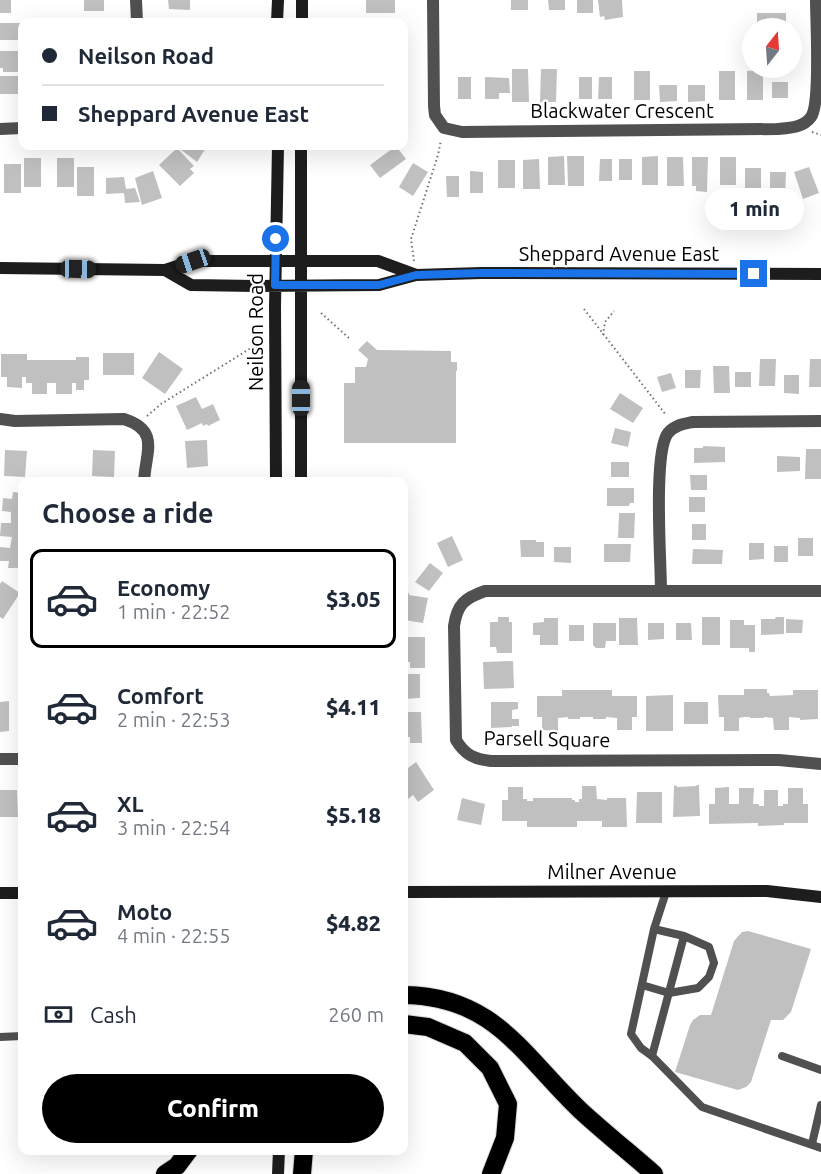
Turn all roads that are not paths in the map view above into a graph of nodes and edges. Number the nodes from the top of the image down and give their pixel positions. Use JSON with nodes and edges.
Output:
{"nodes":[{"id":1,"x":136,"y":0,"type":"edge"},
{"id":2,"x":278,"y":0,"type":"edge"},
{"id":3,"x":302,"y":0,"type":"edge"},
{"id":4,"x":433,"y":0,"type":"edge"},
{"id":5,"x":816,"y":0,"type":"edge"},
{"id":6,"x":137,"y":18,"type":"edge"},
{"id":7,"x":277,"y":18,"type":"edge"},
{"id":8,"x":302,"y":18,"type":"edge"},
{"id":9,"x":18,"y":128,"type":"edge"},
{"id":10,"x":0,"y":129,"type":"edge"},
{"id":11,"x":278,"y":150,"type":"edge"},
{"id":12,"x":301,"y":150,"type":"edge"},
{"id":13,"x":275,"y":260,"type":"junction"},
{"id":14,"x":300,"y":260,"type":"junction"},
{"id":15,"x":0,"y":268,"type":"edge"},
{"id":16,"x":165,"y":270,"type":"junction"},
{"id":17,"x":821,"y":274,"type":"edge"},
{"id":18,"x":416,"y":275,"type":"junction"},
{"id":19,"x":275,"y":285,"type":"junction"},
{"id":20,"x":302,"y":285,"type":"junction"},
{"id":21,"x":0,"y":419,"type":"edge"},
{"id":22,"x":821,"y":421,"type":"edge"},
{"id":23,"x":144,"y":477,"type":"edge"},
{"id":24,"x":276,"y":477,"type":"edge"},
{"id":25,"x":301,"y":477,"type":"edge"},
{"id":26,"x":662,"y":591,"type":"junction"},
{"id":27,"x":821,"y":591,"type":"edge"},
{"id":28,"x":0,"y":759,"type":"edge"},
{"id":29,"x":18,"y":759,"type":"edge"},
{"id":30,"x":821,"y":764,"type":"edge"},
{"id":31,"x":408,"y":892,"type":"edge"},
{"id":32,"x":666,"y":892,"type":"junction"},
{"id":33,"x":0,"y":893,"type":"edge"},
{"id":34,"x":18,"y":893,"type":"edge"},
{"id":35,"x":821,"y":897,"type":"edge"},
{"id":36,"x":654,"y":929,"type":"junction"},
{"id":37,"x":684,"y":936,"type":"junction"},
{"id":38,"x":642,"y":985,"type":"junction"},
{"id":39,"x":669,"y":993,"type":"junction"},
{"id":40,"x":408,"y":995,"type":"edge"},
{"id":41,"x":408,"y":1024,"type":"edge"},
{"id":42,"x":18,"y":1036,"type":"edge"},
{"id":43,"x":0,"y":1037,"type":"edge"},
{"id":44,"x":652,"y":1056,"type":"junction"},
{"id":45,"x":782,"y":1056,"type":"dead end"},
{"id":46,"x":821,"y":1070,"type":"edge"},
{"id":47,"x":821,"y":1105,"type":"edge"},
{"id":48,"x":812,"y":1144,"type":"junction"},
{"id":49,"x":821,"y":1148,"type":"edge"},
{"id":50,"x":185,"y":1155,"type":"edge"},
{"id":51,"x":279,"y":1155,"type":"edge"},
{"id":52,"x":302,"y":1155,"type":"edge"},
{"id":53,"x":165,"y":1174,"type":"edge"},
{"id":54,"x":278,"y":1174,"type":"edge"},
{"id":55,"x":301,"y":1174,"type":"edge"},
{"id":56,"x":491,"y":1174,"type":"edge"},
{"id":57,"x":654,"y":1174,"type":"edge"}],
"edges":[{"from":1,"to":6,"type":"street"},
{"from":2,"to":7,"type":"main road"},
{"from":3,"to":8,"type":"main road"},
{"from":4,"to":5,"type":"street","name":"Blackwater Crescent"},
{"from":9,"to":10,"type":"street"},
{"from":11,"to":13,"type":"main road","name":"Neilson Road"},
{"from":12,"to":14,"type":"main road"},
{"from":13,"to":14,"type":"main road","name":"Sheppard Avenue East"},
{"from":13,"to":16,"type":"main road","name":"Sheppard Avenue East"},
{"from":13,"to":19,"type":"main road","name":"Neilson Road"},
{"from":14,"to":18,"type":"main road","name":"Sheppard Avenue East"},
{"from":14,"to":20,"type":"main road"},
{"from":15,"to":16,"type":"main road","name":"Sheppard Avenue East"},
{"from":16,"to":19,"type":"main road","name":"Sheppard Avenue East"},
{"from":17,"to":18,"type":"main road","name":"Sheppard Avenue East"},
{"from":18,"to":20,"type":"main road","name":"Sheppard Avenue East"},
{"from":19,"to":20,"type":"main road","name":"Sheppard Avenue East"},
{"from":19,"to":24,"type":"main road","name":"Neilson Road"},
{"from":20,"to":25,"type":"main road"},
{"from":21,"to":23,"type":"street"},
{"from":22,"to":26,"type":"street"},
{"from":26,"to":27,"type":"street","name":"Parsell Square"},
{"from":26,"to":30,"type":"street","name":"Parsell Square"},
{"from":28,"to":29,"type":"street"},
{"from":31,"to":32,"type":"main road","name":"Milner Avenue"},
{"from":32,"to":35,"type":"main road","name":"Milner Avenue"},
{"from":32,"to":36,"type":"lane"},
{"from":33,"to":34,"type":"main road"},
{"from":36,"to":37,"type":"lane"},
{"from":36,"to":38,"type":"lane"},
{"from":37,"to":39,"type":"lane"},
{"from":37,"to":39,"type":"lane"},
{"from":38,"to":39,"type":"lane"},
{"from":38,"to":44,"type":"lane"},
{"from":39,"to":44,"type":"lane"},
{"from":40,"to":57,"type":"highway"},
{"from":41,"to":56,"type":"highway"},
{"from":42,"to":43,"type":"lane"},
{"from":44,"to":48,"type":"lane"},
{"from":45,"to":46,"type":"lane"},
{"from":47,"to":48,"type":"lane"},
{"from":48,"to":49,"type":"lane"},
{"from":50,"to":53,"type":"highway"},
{"from":51,"to":54,"type":"main road"},
{"from":52,"to":55,"type":"highway"}]}
